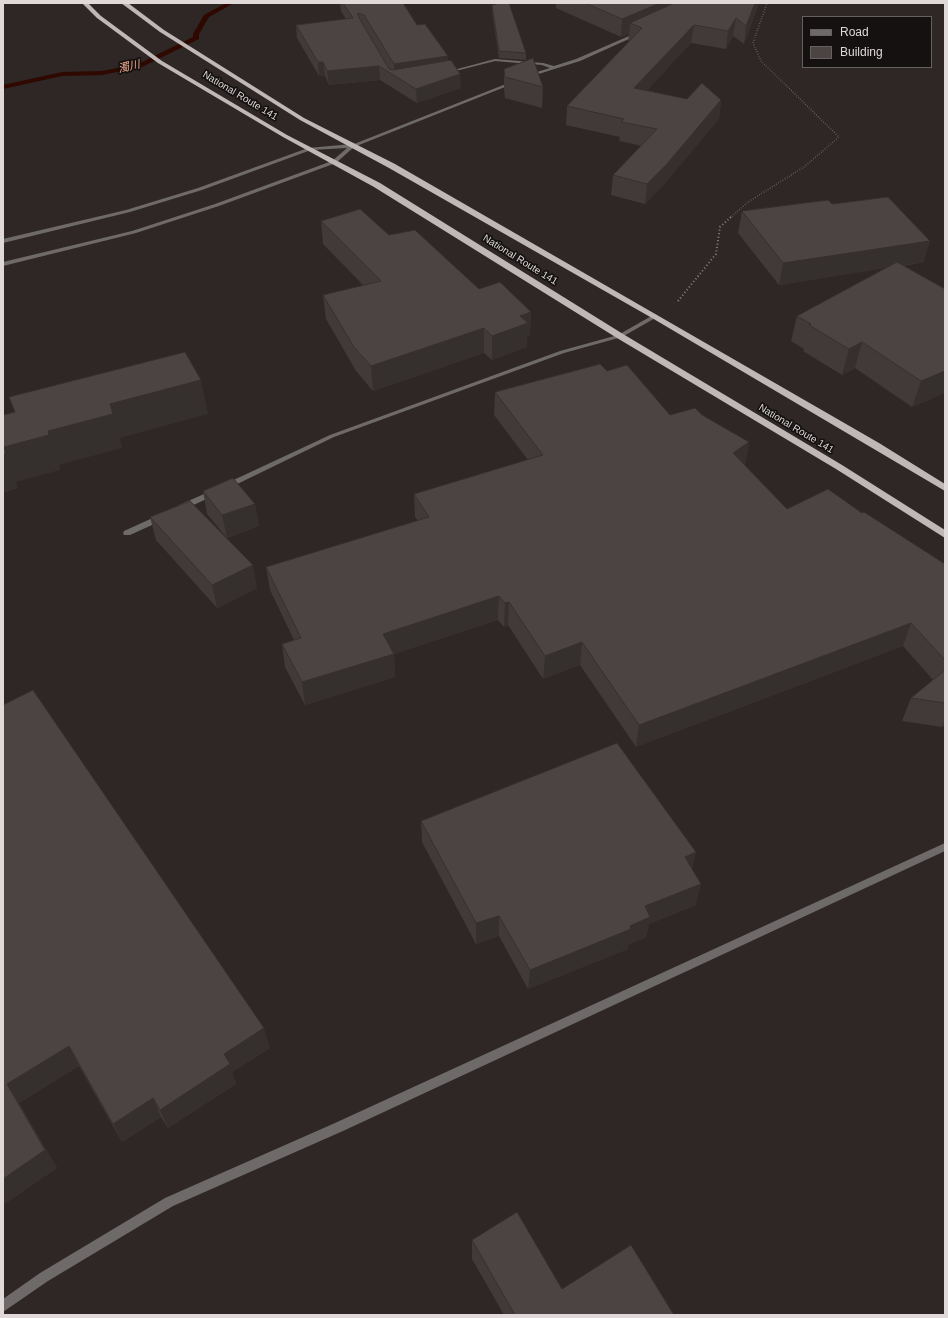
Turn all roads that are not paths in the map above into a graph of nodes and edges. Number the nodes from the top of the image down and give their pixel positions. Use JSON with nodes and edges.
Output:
{"nodes":[{"id":1,"x":124,"y":3,"type":"edge"},
{"id":2,"x":86,"y":4,"type":"edge"},
{"id":3,"x":642,"y":32,"type":"edge"},
{"id":4,"x":552,"y":67,"type":"junction"},
{"id":5,"x":442,"y":73,"type":"edge"},
{"id":6,"x":524,"y":78,"type":"edge"},
{"id":7,"x":516,"y":81,"type":"edge"},
{"id":8,"x":352,"y":146,"type":"junction"},
{"id":9,"x":310,"y":149,"type":"junction"},
{"id":10,"x":334,"y":162,"type":"junction"},
{"id":11,"x":3,"y":241,"type":"edge"},
{"id":12,"x":3,"y":264,"type":"edge"},
{"id":13,"x":655,"y":316,"type":"junction"},
{"id":14,"x":620,"y":336,"type":"junction"},
{"id":15,"x":945,"y":488,"type":"edge"},
{"id":16,"x":176,"y":510,"type":"edge"},
{"id":17,"x":169,"y":513,"type":"edge"},
{"id":18,"x":127,"y":533,"type":"dead end"},
{"id":19,"x":945,"y":535,"type":"edge"},
{"id":20,"x":945,"y":847,"type":"edge"},
{"id":21,"x":3,"y":1306,"type":"edge"}],
"edges":[{"from":1,"to":8,"type":"highway","name":"National Route 141"},
{"from":2,"to":9,"type":"highway","name":"National Route 141"},
{"from":3,"to":4,"type":"street"},
{"from":4,"to":5,"type":"street"},
{"from":4,"to":6,"type":"street"},
{"from":7,"to":8,"type":"street"},
{"from":8,"to":9,"type":"street"},
{"from":8,"to":10,"type":"street"},
{"from":8,"to":13,"type":"highway","name":"National Route 141"},
{"from":9,"to":10,"type":"highway","name":"National Route 141"},
{"from":9,"to":11,"type":"street"},
{"from":10,"to":12,"type":"street"},
{"from":10,"to":14,"type":"highway","name":"National Route 141"},
{"from":13,"to":14,"type":"street"},
{"from":13,"to":15,"type":"highway","name":"National Route 141"},
{"from":14,"to":16,"type":"street"},
{"from":14,"to":19,"type":"highway","name":"National Route 141"},
{"from":17,"to":18,"type":"street"},
{"from":20,"to":21,"type":"street"}]}
